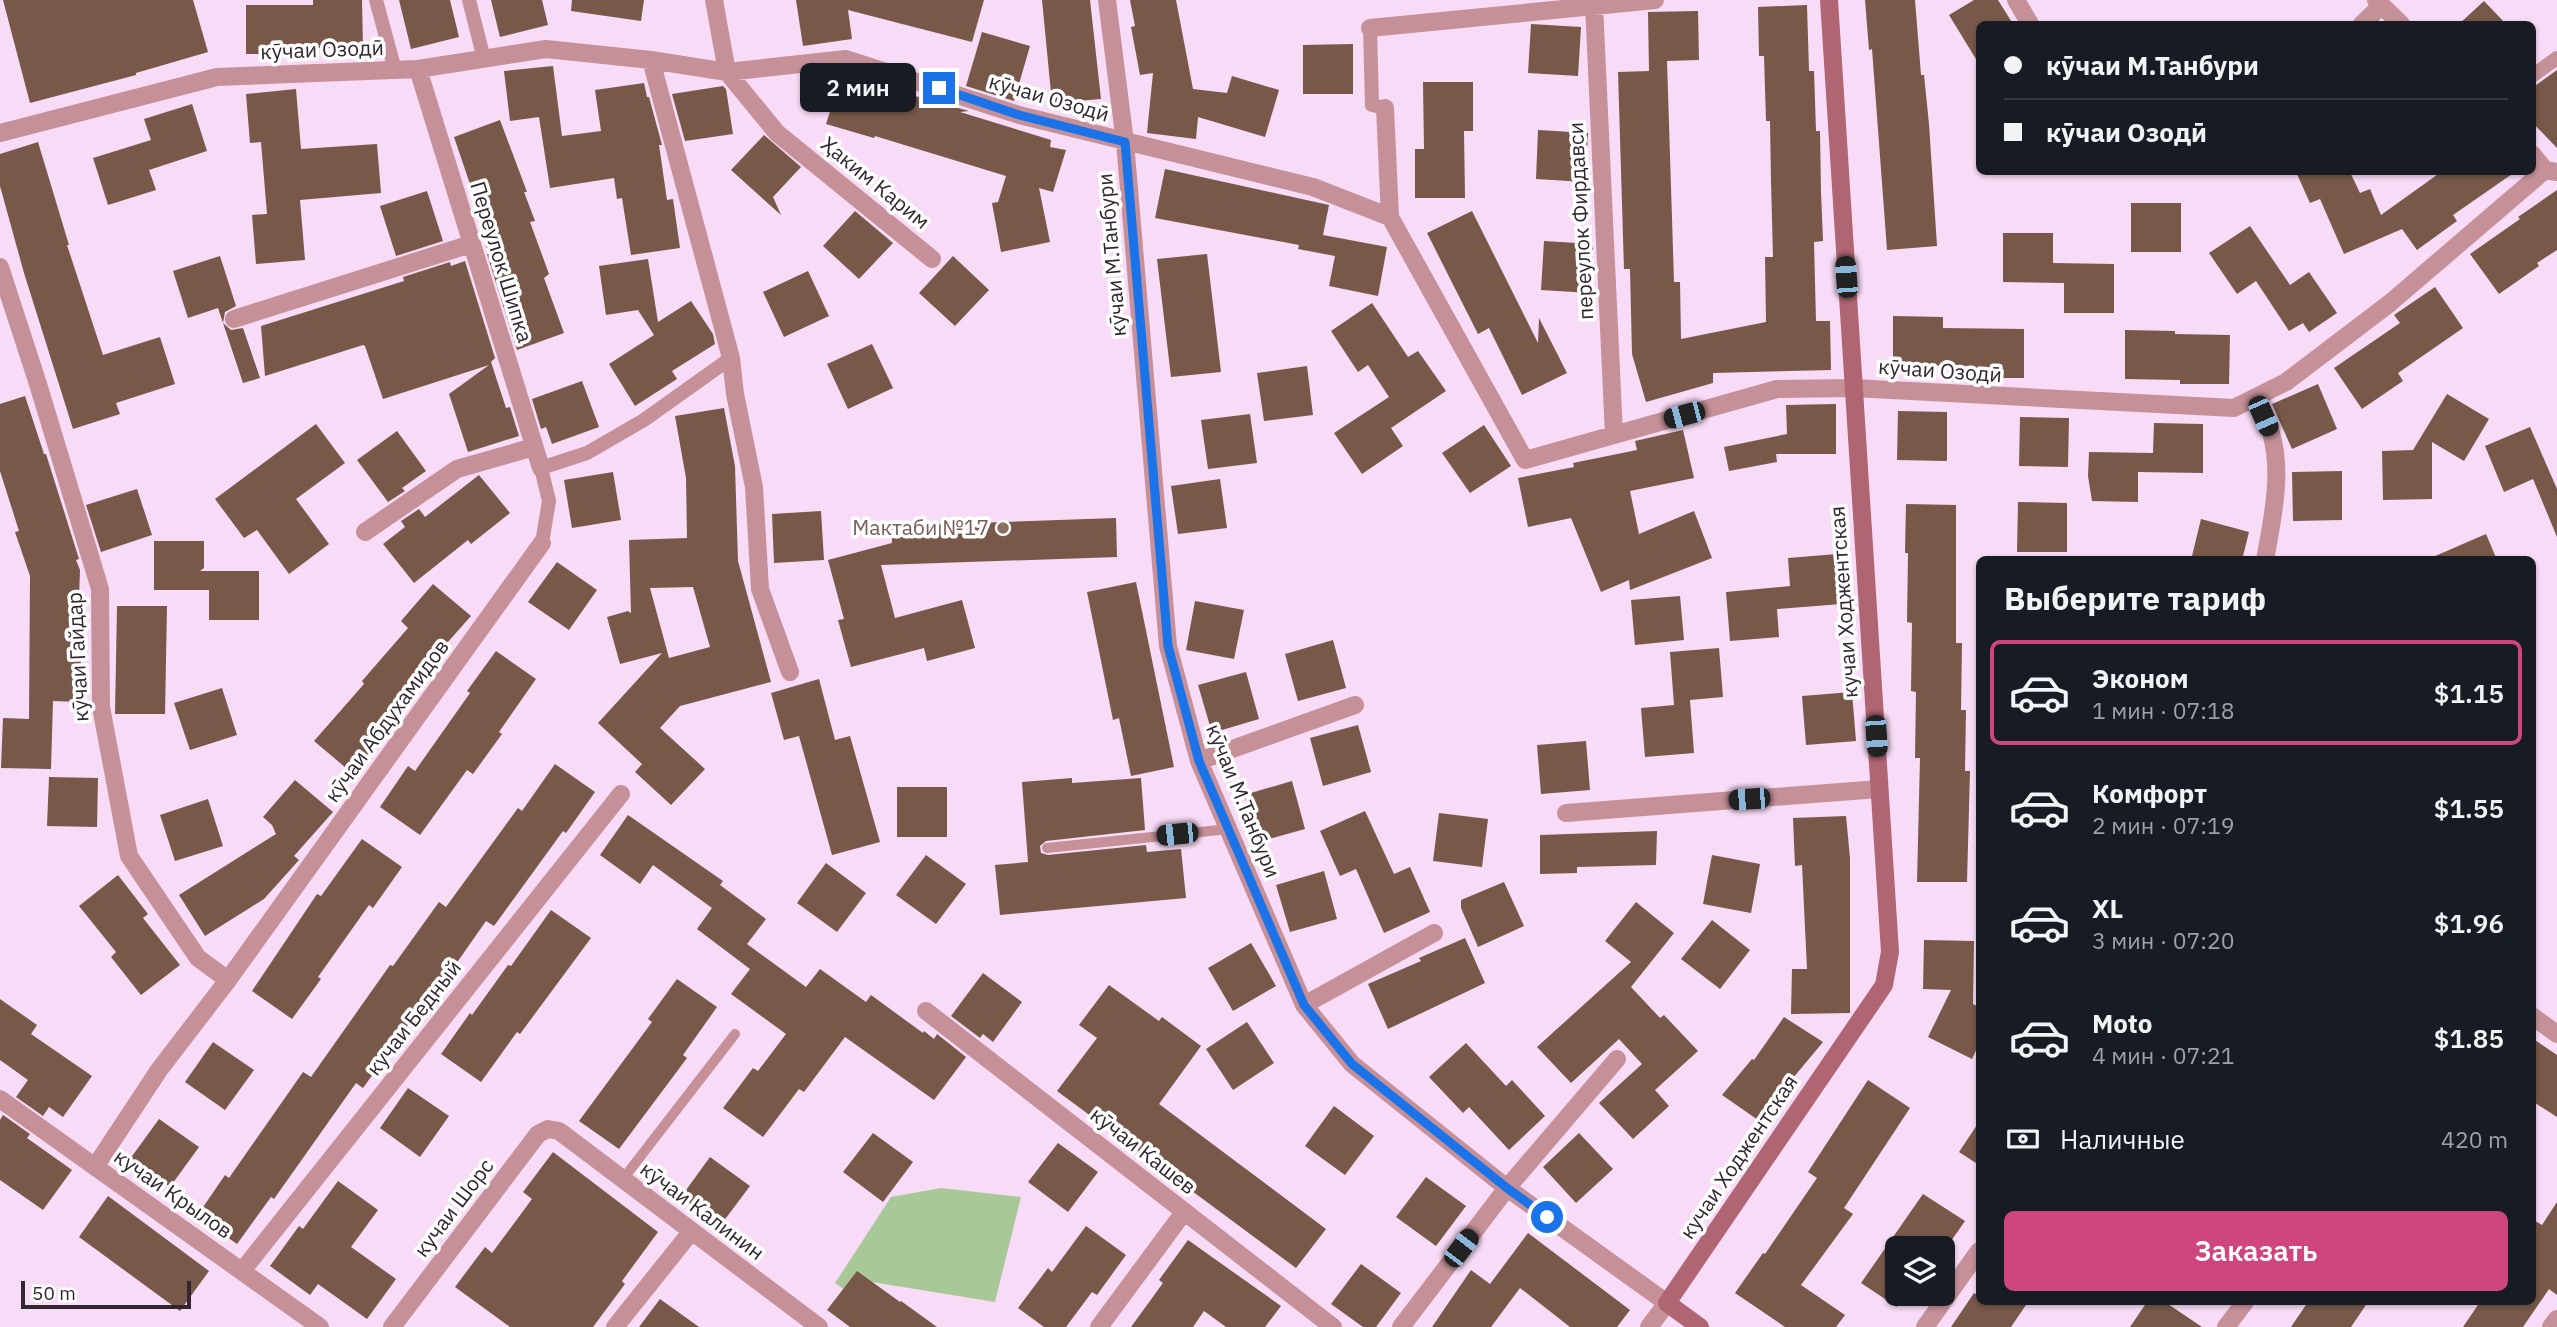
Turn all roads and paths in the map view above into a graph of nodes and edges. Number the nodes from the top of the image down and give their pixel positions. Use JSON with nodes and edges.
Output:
{"nodes":[{"id":1,"x":376,"y":0,"type":"edge"},
{"id":2,"x":469,"y":0,"type":"edge"},
{"id":3,"x":713,"y":0,"type":"edge"},
{"id":4,"x":1655,"y":0,"type":"edge"},
{"id":5,"x":1829,"y":0,"type":"edge"},
{"id":6,"x":2016,"y":0,"type":"edge"},
{"id":7,"x":2379,"y":3,"type":"edge"},
{"id":8,"x":1594,"y":5,"type":"junction"},
{"id":9,"x":1108,"y":6,"type":"edge"},
{"id":10,"x":2028,"y":21,"type":"edge"},
{"id":11,"x":2364,"y":21,"type":"edge"},
{"id":12,"x":2398,"y":21,"type":"edge"},
{"id":13,"x":1370,"y":28,"type":"joint"},
{"id":14,"x":2557,"y":58,"type":"edge"},
{"id":15,"x":484,"y":59,"type":"junction"},
{"id":16,"x":651,"y":60,"type":"junction"},
{"id":17,"x":418,"y":69,"type":"junction"},
{"id":18,"x":395,"y":70,"type":"junction"},
{"id":19,"x":727,"y":72,"type":"junction"},
{"id":20,"x":2536,"y":73,"type":"edge"},
{"id":21,"x":1385,"y":108,"type":"joint"},
{"id":22,"x":0,"y":133,"type":"edge"},
{"id":23,"x":1125,"y":142,"type":"junction"},
{"id":24,"x":2536,"y":158,"type":"edge"},
{"id":25,"x":2551,"y":171,"type":"edge"},
{"id":26,"x":1390,"y":217,"type":"junction"},
{"id":27,"x":471,"y":244,"type":"junction"},
{"id":28,"x":932,"y":259,"type":"dead end"},
{"id":29,"x":0,"y":267,"type":"edge"},
{"id":30,"x":234,"y":319,"type":"dead end"},
{"id":31,"x":731,"y":358,"type":"junction"},
{"id":32,"x":1853,"y":388,"type":"junction"},
{"id":33,"x":2255,"y":398,"type":"junction"},
{"id":34,"x":1614,"y":435,"type":"junction"},
{"id":35,"x":534,"y":447,"type":"junction"},
{"id":36,"x":541,"y":468,"type":"junction"},
{"id":37,"x":365,"y":532,"type":"dead end"},
{"id":38,"x":542,"y":542,"type":"joint"},
{"id":39,"x":2266,"y":556,"type":"edge"},
{"id":40,"x":790,"y":672,"type":"dead end"},
{"id":41,"x":1355,"y":705,"type":"dead end"},
{"id":42,"x":1199,"y":761,"type":"junction"},
{"id":43,"x":1879,"y":789,"type":"junction"},
{"id":44,"x":621,"y":794,"type":"dead end"},
{"id":45,"x":1566,"y":813,"type":"dead end"},
{"id":46,"x":1229,"y":829,"type":"junction"},
{"id":47,"x":1046,"y":848,"type":"dead end"},
{"id":48,"x":1434,"y":933,"type":"dead end"},
{"id":49,"x":228,"y":979,"type":"junction"},
{"id":50,"x":1304,"y":1005,"type":"junction"},
{"id":51,"x":926,"y":1011,"type":"dead end"},
{"id":52,"x":2536,"y":1019,"type":"edge"},
{"id":53,"x":734,"y":1034,"type":"dead end"},
{"id":54,"x":2557,"y":1034,"type":"edge"},
{"id":55,"x":1617,"y":1059,"type":"dead end"},
{"id":56,"x":0,"y":1098,"type":"edge"},
{"id":57,"x":559,"y":1131,"type":"joint"},
{"id":58,"x":95,"y":1167,"type":"junction"},
{"id":59,"x":622,"y":1180,"type":"junction"},
{"id":60,"x":1507,"y":1188,"type":"junction"},
{"id":61,"x":1184,"y":1212,"type":"junction"},
{"id":62,"x":691,"y":1232,"type":"junction"},
{"id":63,"x":1976,"y":1255,"type":"edge"},
{"id":64,"x":242,"y":1271,"type":"junction"},
{"id":65,"x":1667,"y":1303,"type":"junction"},
{"id":66,"x":2243,"y":1305,"type":"edge"},
{"id":67,"x":2557,"y":1319,"type":"edge"},
{"id":68,"x":320,"y":1327,"type":"edge"},
{"id":69,"x":392,"y":1327,"type":"edge"},
{"id":70,"x":615,"y":1327,"type":"edge"},
{"id":71,"x":819,"y":1327,"type":"edge"},
{"id":72,"x":1098,"y":1327,"type":"edge"},
{"id":73,"x":1333,"y":1327,"type":"edge"},
{"id":74,"x":1401,"y":1327,"type":"edge"},
{"id":75,"x":1649,"y":1327,"type":"edge"},
{"id":76,"x":1700,"y":1327,"type":"edge"},
{"id":77,"x":1925,"y":1327,"type":"edge"},
{"id":78,"x":2226,"y":1327,"type":"edge"},
{"id":79,"x":2551,"y":1327,"type":"edge"}],
"edges":[{"from":1,"to":18,"type":"street"},
{"from":2,"to":15,"type":"street"},
{"from":3,"to":19,"type":"street","name":"Ҳаким Карим"},
{"from":4,"to":8,"type":"street"},
{"from":5,"to":32,"type":"main road","name":"кучаи Ходжентская"},
{"from":6,"to":10,"type":"street"},
{"from":7,"to":11,"type":"street"},
{"from":7,"to":12,"type":"street"},
{"from":8,"to":13,"type":"street"},
{"from":8,"to":34,"type":"street","name":"переулок Фирдавси"},
{"from":9,"to":23,"type":"street","name":"кӯчаи М.Танбури"},
{"from":13,"to":21,"type":"street"},
{"from":14,"to":20,"type":"street"},
{"from":15,"to":16,"type":"street","name":"кӯчаи Озодӣ"},
{"from":15,"to":17,"type":"street","name":"кӯчаи Озодӣ"},
{"from":16,"to":19,"type":"street","name":"кӯчаи Озодӣ"},
{"from":16,"to":31,"type":"street"},
{"from":17,"to":18,"type":"street","name":"кӯчаи Озодӣ"},
{"from":17,"to":27,"type":"street","name":"Переулок Шипка"},
{"from":18,"to":22,"type":"street","name":"кӯчаи Озодӣ"},
{"from":19,"to":23,"type":"street","name":"кӯчаи Озодӣ"},
{"from":19,"to":28,"type":"street","name":"Ҳаким Карим"},
{"from":21,"to":26,"type":"street","name":"кӯчаи Озодӣ"},
{"from":23,"to":26,"type":"street","name":"кӯчаи Озодӣ"},
{"from":23,"to":42,"type":"street","name":"кӯчаи М.Танбури"},
{"from":24,"to":25,"type":"street"},
{"from":25,"to":33,"type":"street","name":"кӯчаи Озодӣ"},
{"from":26,"to":34,"type":"street","name":"кӯчаи Озодӣ"},
{"from":27,"to":30,"type":"street"},
{"from":27,"to":35,"type":"street","name":"Переулок Шипка"},
{"from":29,"to":49,"type":"street","name":"кӯчаи Гайдар"},
{"from":31,"to":36,"type":"street"},
{"from":31,"to":40,"type":"street"},
{"from":32,"to":33,"type":"street","name":"кӯчаи Озодӣ"},
{"from":32,"to":34,"type":"street","name":"кӯчаи Озодӣ"},
{"from":32,"to":43,"type":"main road","name":"кучаи Ходжентская"},
{"from":33,"to":39,"type":"street"},
{"from":35,"to":36,"type":"street","name":"Переулок Шипка"},
{"from":35,"to":37,"type":"street"},
{"from":36,"to":38,"type":"street","name":"кӯчаи Абдухамидов"},
{"from":38,"to":49,"type":"street","name":"кӯчаи Абдухамидов"},
{"from":41,"to":42,"type":"street"},
{"from":42,"to":46,"type":"street","name":"кӯчаи М.Танбури"},
{"from":43,"to":45,"type":"street"},
{"from":43,"to":65,"type":"main road","name":"кучаи Ходжентская"},
{"from":44,"to":64,"type":"street","name":"кучаи Бедный"},
{"from":46,"to":47,"type":"lane"},
{"from":46,"to":50,"type":"street","name":"кӯчаи М.Танбури"},
{"from":48,"to":50,"type":"street"},
{"from":49,"to":58,"type":"street","name":"кӯчаи Абдухамидов"},
{"from":50,"to":60,"type":"street","name":"кӯчаи М.Танбури"},
{"from":51,"to":61,"type":"street","name":"кӯчаи Кашев"},
{"from":52,"to":54,"type":"street"},
{"from":53,"to":59,"type":"lane"},
{"from":55,"to":60,"type":"street"},
{"from":56,"to":58,"type":"street","name":"кучаи Крылов"},
{"from":57,"to":59,"type":"street","name":"кӯчаи Калинин"},
{"from":57,"to":69,"type":"street","name":"кучаи Шорс"},
{"from":58,"to":64,"type":"street","name":"кучаи Крылов"},
{"from":59,"to":62,"type":"street","name":"кӯчаи Калинин"},
{"from":60,"to":65,"type":"street","name":"кӯчаи М.Танбури"},
{"from":60,"to":74,"type":"street"},
{"from":61,"to":72,"type":"street"},
{"from":61,"to":73,"type":"street","name":"кӯчаи Кашев"},
{"from":62,"to":70,"type":"street"},
{"from":62,"to":71,"type":"street","name":"кӯчаи Калинин"},
{"from":63,"to":77,"type":"street"},
{"from":64,"to":68,"type":"street","name":"кучаи Крылов"},
{"from":65,"to":75,"type":"street"},
{"from":65,"to":76,"type":"main road"},
{"from":66,"to":78,"type":"street"},
{"from":67,"to":79,"type":"street"}]}
